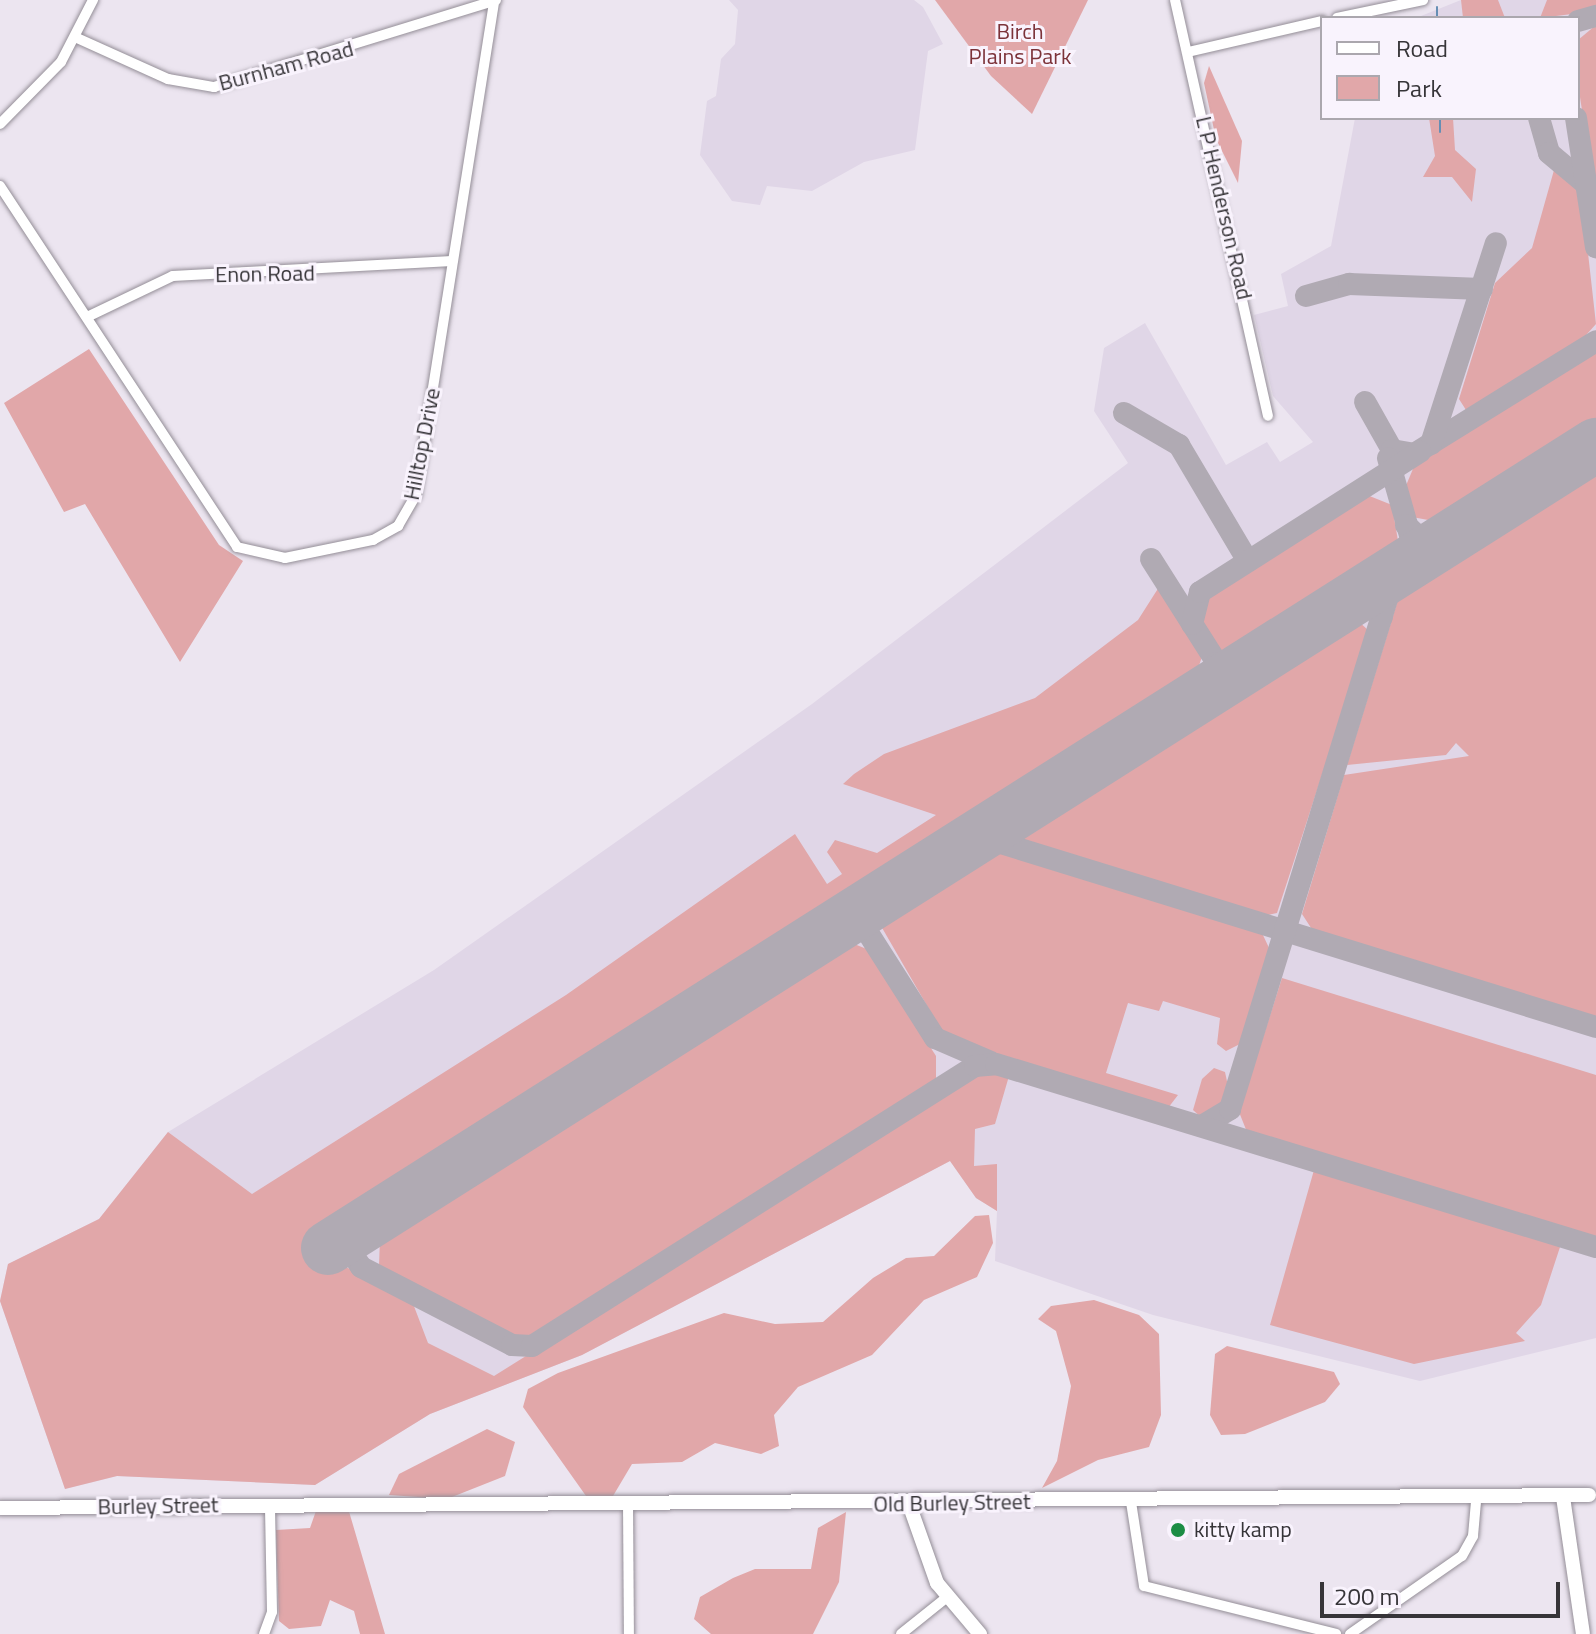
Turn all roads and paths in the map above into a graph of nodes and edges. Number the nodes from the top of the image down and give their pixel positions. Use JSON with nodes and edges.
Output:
{"nodes":[{"id":1,"x":93,"y":0,"type":"edge"},
{"id":2,"x":1175,"y":0,"type":"edge"},
{"id":3,"x":1423,"y":0,"type":"edge"},
{"id":4,"x":495,"y":1,"type":"edge"},
{"id":5,"x":1347,"y":16,"type":"edge"},
{"id":6,"x":1320,"y":21,"type":"edge"},
{"id":7,"x":77,"y":38,"type":"junction"},
{"id":8,"x":1188,"y":52,"type":"junction"},
{"id":9,"x":0,"y":124,"type":"edge"},
{"id":10,"x":0,"y":186,"type":"edge"},
{"id":11,"x":452,"y":261,"type":"junction"},
{"id":12,"x":87,"y":317,"type":"junction"},
{"id":13,"x":1268,"y":416,"type":"dead end"},
{"id":14,"x":1589,"y":1495,"type":"dead end"},
{"id":15,"x":1563,"y":1497,"type":"junction"},
{"id":16,"x":1476,"y":1500,"type":"junction"},
{"id":17,"x":1131,"y":1502,"type":"junction"},
{"id":18,"x":628,"y":1503,"type":"junction"},
{"id":19,"x":909,"y":1504,"type":"junction"},
{"id":20,"x":270,"y":1505,"type":"junction"},
{"id":21,"x":316,"y":1505,"type":"joint"},
{"id":22,"x":0,"y":1508,"type":"edge"},
{"id":23,"x":947,"y":1597,"type":"junction"},
{"id":24,"x":264,"y":1634,"type":"edge"},
{"id":25,"x":629,"y":1634,"type":"edge"},
{"id":26,"x":901,"y":1634,"type":"edge"},
{"id":27,"x":980,"y":1634,"type":"edge"},
{"id":28,"x":1336,"y":1634,"type":"edge"},
{"id":29,"x":1350,"y":1634,"type":"edge"},
{"id":30,"x":1583,"y":1634,"type":"edge"}],
"edges":[{"from":1,"to":7,"type":"street"},
{"from":2,"to":8,"type":"street","name":"L P Henderson Road"},
{"from":3,"to":5,"type":"street"},
{"from":4,"to":7,"type":"street","name":"Burnham Road"},
{"from":4,"to":11,"type":"street","name":"Hilltop Drive"},
{"from":6,"to":8,"type":"street"},
{"from":7,"to":9,"type":"street"},
{"from":8,"to":13,"type":"street","name":"L P Henderson Road"},
{"from":10,"to":12,"type":"street","name":"Hilltop Drive"},
{"from":11,"to":12,"type":"street","name":"Enon Road"},
{"from":11,"to":12,"type":"street","name":"Hilltop Drive"},
{"from":14,"to":15,"type":"main road","name":"Old Burley Street"},
{"from":15,"to":16,"type":"main road","name":"Old Burley Street"},
{"from":15,"to":30,"type":"main road"},
{"from":16,"to":17,"type":"main road","name":"Old Burley Street"},
{"from":16,"to":29,"type":"street"},
{"from":17,"to":19,"type":"main road","name":"Old Burley Street"},
{"from":17,"to":28,"type":"street"},
{"from":18,"to":19,"type":"main road","name":"Old Burley Street"},
{"from":18,"to":21,"type":"main road","name":"Old Burley Street"},
{"from":18,"to":25,"type":"street"},
{"from":19,"to":23,"type":"main road"},
{"from":20,"to":21,"type":"main road","name":"Burley Street"},
{"from":20,"to":22,"type":"main road","name":"Burley Street"},
{"from":20,"to":24,"type":"street"},
{"from":23,"to":26,"type":"street"},
{"from":23,"to":27,"type":"main road"}]}
